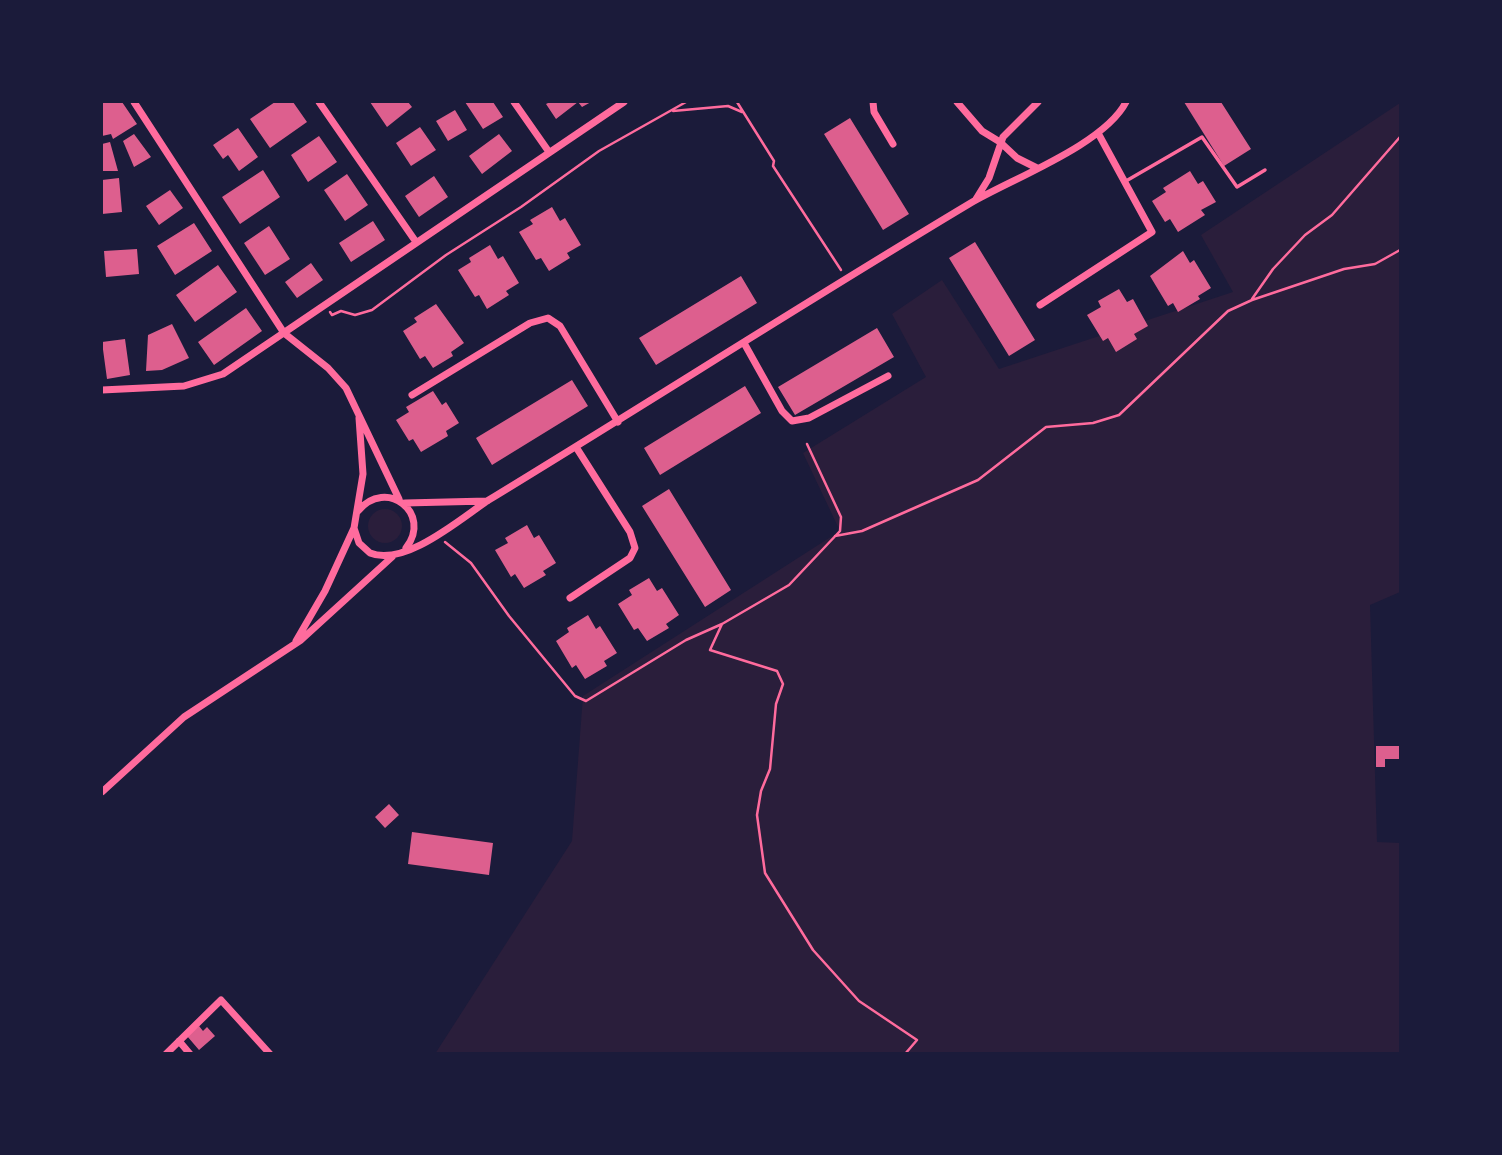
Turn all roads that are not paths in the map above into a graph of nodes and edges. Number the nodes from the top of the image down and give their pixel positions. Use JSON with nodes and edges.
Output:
{"nodes":[{"id":1,"x":134,"y":102,"type":"edge"},
{"id":2,"x":319,"y":102,"type":"edge"},
{"id":3,"x":514,"y":102,"type":"edge"},
{"id":4,"x":624,"y":102,"type":"edge"},
{"id":5,"x":873,"y":102,"type":"edge"},
{"id":6,"x":957,"y":102,"type":"edge"},
{"id":7,"x":1038,"y":102,"type":"edge"},
{"id":8,"x":1126,"y":102,"type":"edge"},
{"id":9,"x":1098,"y":133,"type":"junction"},
{"id":10,"x":1000,"y":142,"type":"junction"},
{"id":11,"x":893,"y":144,"type":"dead end"},
{"id":12,"x":550,"y":152,"type":"junction"},
{"id":13,"x":1037,"y":169,"type":"junction"},
{"id":14,"x":1265,"y":170,"type":"dead end"},
{"id":15,"x":1124,"y":182,"type":"junction"},
{"id":16,"x":972,"y":202,"type":"junction"},
{"id":17,"x":416,"y":242,"type":"junction"},
{"id":18,"x":1040,"y":305,"type":"dead end"},
{"id":19,"x":284,"y":332,"type":"junction"},
{"id":20,"x":744,"y":343,"type":"junction"},
{"id":21,"x":888,"y":376,"type":"dead end"},
{"id":22,"x":102,"y":390,"type":"edge"},
{"id":23,"x":412,"y":395,"type":"dead end"},
{"id":24,"x":359,"y":418,"type":"junction"},
{"id":25,"x":618,"y":422,"type":"junction"},
{"id":26,"x":576,"y":447,"type":"junction"},
{"id":27,"x":402,"y":501,"type":"junction"},
{"id":28,"x":487,"y":501,"type":"junction"},
{"id":29,"x":356,"y":514,"type":"junction"},
{"id":30,"x":354,"y":528,"type":"junction"},
{"id":31,"x":403,"y":551,"type":"junction"},
{"id":32,"x":393,"y":556,"type":"junction"},
{"id":33,"x":570,"y":598,"type":"dead end"},
{"id":34,"x":291,"y":647,"type":"junction"},
{"id":35,"x":102,"y":792,"type":"edge"},
{"id":36,"x":179,"y":1041,"type":"junction"},
{"id":37,"x":166,"y":1054,"type":"edge"},
{"id":38,"x":190,"y":1054,"type":"edge"},
{"id":39,"x":270,"y":1054,"type":"edge"}],
"edges":[{"from":1,"to":19,"type":"street"},
{"from":2,"to":17,"type":"street"},
{"from":3,"to":12,"type":"street"},
{"from":4,"to":12,"type":"street"},
{"from":5,"to":11,"type":"street"},
{"from":6,"to":10,"type":"street"},
{"from":7,"to":10,"type":"street"},
{"from":8,"to":9,"type":"street"},
{"from":9,"to":13,"type":"street"},
{"from":9,"to":15,"type":"street"},
{"from":10,"to":13,"type":"street"},
{"from":10,"to":16,"type":"street"},
{"from":12,"to":17,"type":"street"},
{"from":13,"to":16,"type":"street"},
{"from":14,"to":15,"type":"lane"},
{"from":15,"to":18,"type":"street"},
{"from":16,"to":20,"type":"street"},
{"from":17,"to":19,"type":"street"},
{"from":19,"to":22,"type":"street"},
{"from":19,"to":24,"type":"street"},
{"from":20,"to":21,"type":"street"},
{"from":20,"to":25,"type":"street"},
{"from":23,"to":25,"type":"street"},
{"from":24,"to":27,"type":"street"},
{"from":24,"to":29,"type":"street"},
{"from":25,"to":26,"type":"street"},
{"from":26,"to":28,"type":"street"},
{"from":26,"to":33,"type":"street"},
{"from":27,"to":28,"type":"street"},
{"from":27,"to":29,"type":"street"},
{"from":27,"to":31,"type":"street"},
{"from":28,"to":31,"type":"street"},
{"from":29,"to":30,"type":"street"},
{"from":30,"to":32,"type":"street"},
{"from":30,"to":34,"type":"street"},
{"from":31,"to":32,"type":"street"},
{"from":32,"to":34,"type":"street"},
{"from":34,"to":35,"type":"street"},
{"from":36,"to":37,"type":"street"},
{"from":36,"to":38,"type":"street"},
{"from":36,"to":39,"type":"street"}]}
